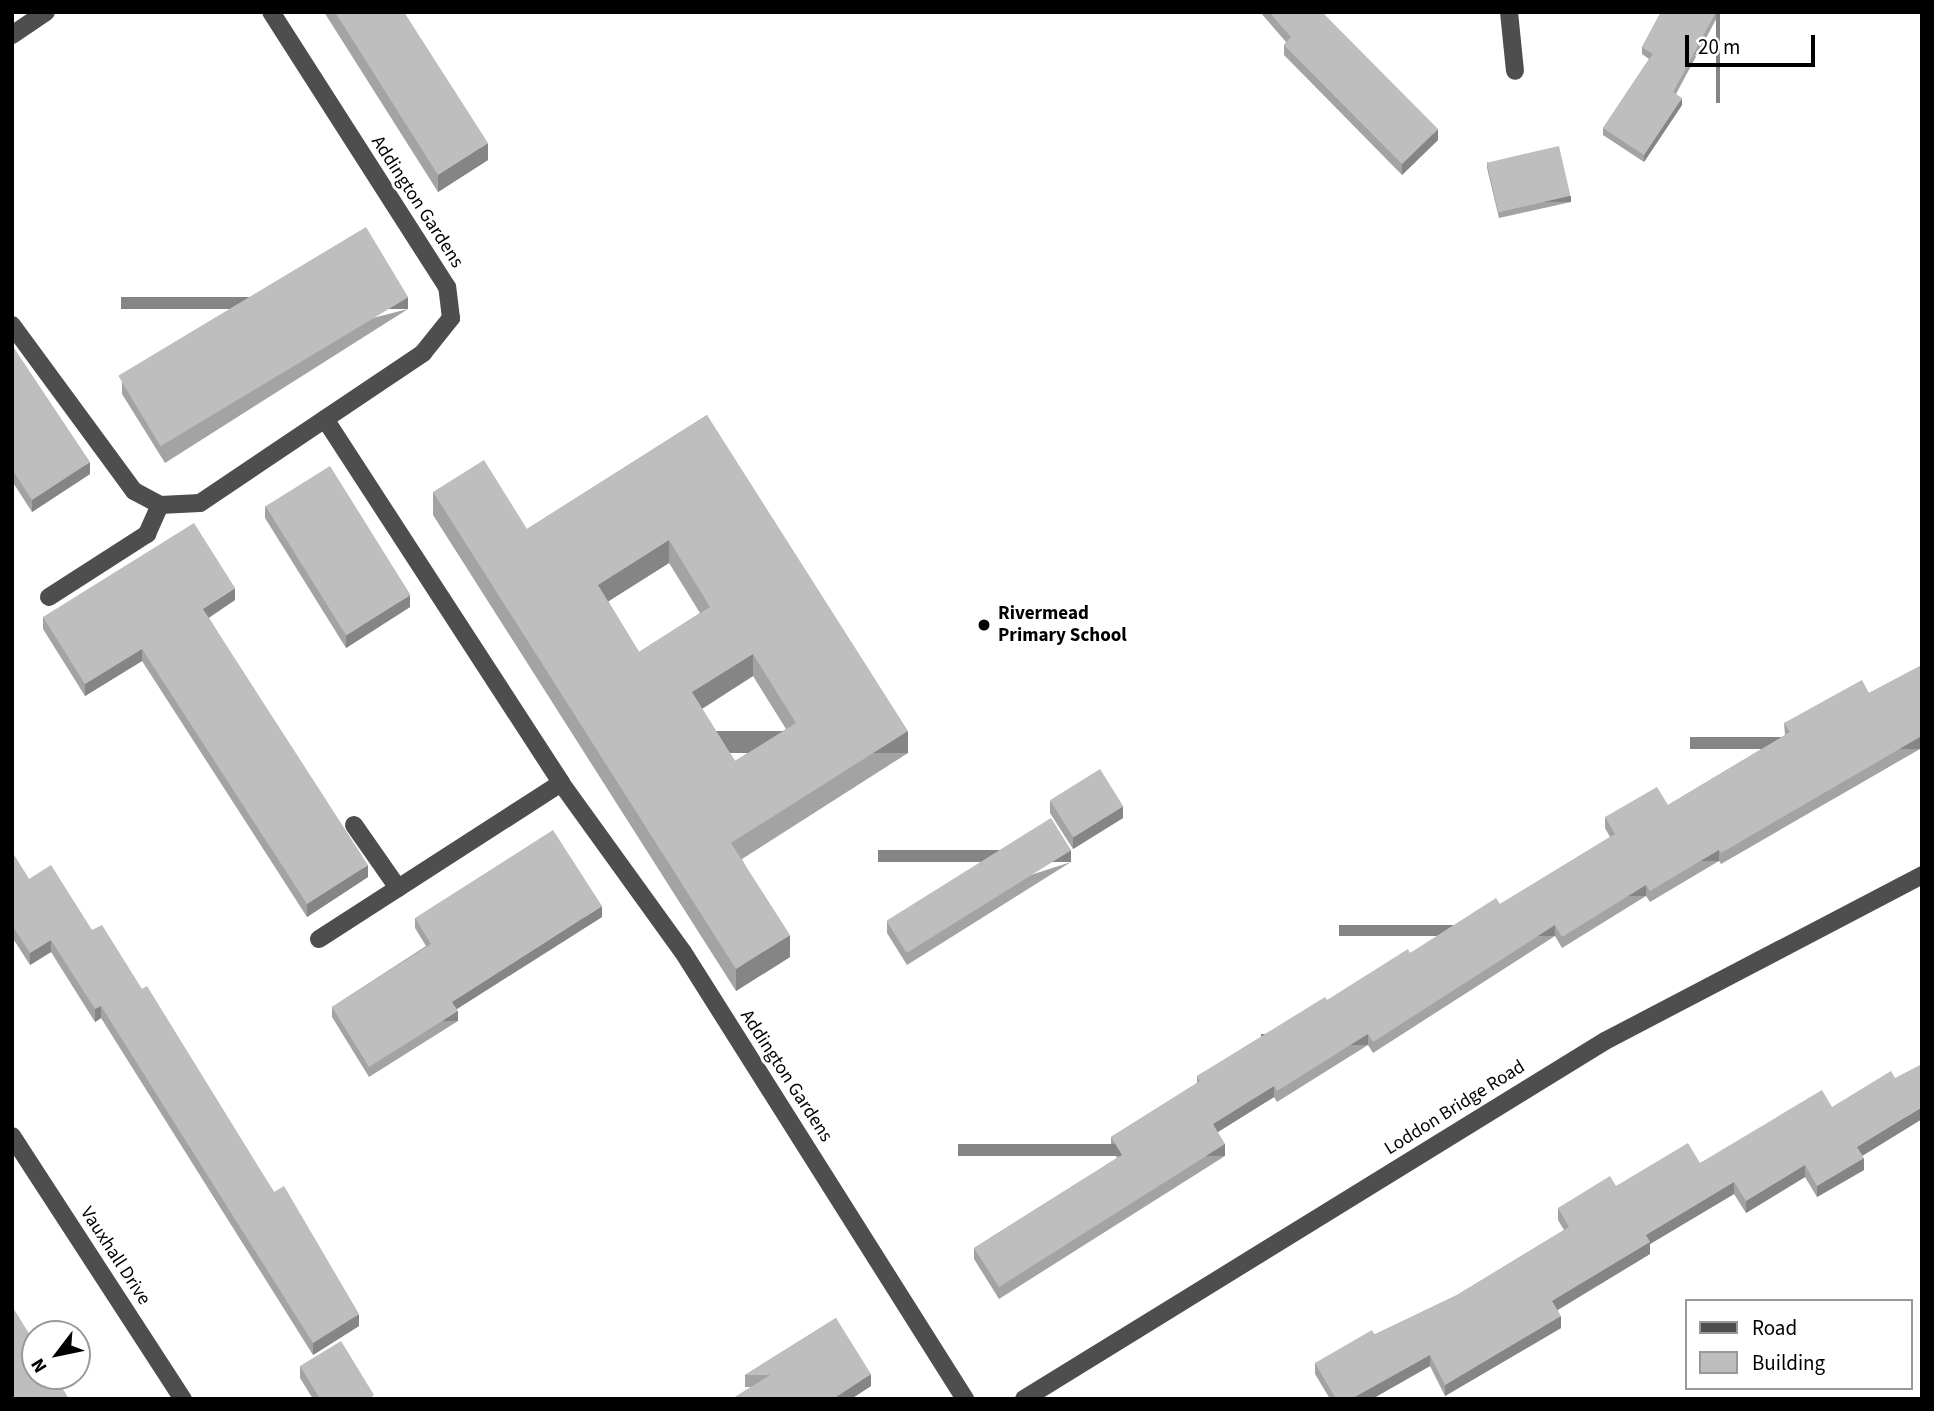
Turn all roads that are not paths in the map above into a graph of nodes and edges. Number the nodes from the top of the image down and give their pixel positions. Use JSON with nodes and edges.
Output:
{"nodes":[{"id":1,"x":46,"y":12,"type":"edge"},
{"id":2,"x":271,"y":12,"type":"edge"},
{"id":3,"x":1509,"y":12,"type":"edge"},
{"id":4,"x":12,"y":35,"type":"edge"},
{"id":5,"x":1515,"y":71,"type":"dead end"},
{"id":6,"x":12,"y":325,"type":"edge"},
{"id":7,"x":325,"y":419,"type":"junction"},
{"id":8,"x":160,"y":505,"type":"junction"},
{"id":9,"x":49,"y":597,"type":"dead end"},
{"id":10,"x":561,"y":783,"type":"junction"},
{"id":11,"x":354,"y":825,"type":"dead end"},
{"id":12,"x":1922,"y":875,"type":"edge"},
{"id":13,"x":398,"y":888,"type":"junction"},
{"id":14,"x":319,"y":939,"type":"dead end"},
{"id":15,"x":12,"y":1136,"type":"edge"},
{"id":16,"x":183,"y":1399,"type":"edge"},
{"id":17,"x":965,"y":1399,"type":"edge"},
{"id":18,"x":1024,"y":1399,"type":"edge"}],
"edges":[{"from":1,"to":4,"type":"street"},
{"from":2,"to":7,"type":"street","name":"Addington Gardens"},
{"from":3,"to":5,"type":"street"},
{"from":6,"to":8,"type":"street"},
{"from":7,"to":8,"type":"street","name":"Addington Gardens"},
{"from":7,"to":10,"type":"street","name":"Addington Gardens"},
{"from":8,"to":9,"type":"street"},
{"from":10,"to":13,"type":"street"},
{"from":10,"to":17,"type":"street","name":"Addington Gardens"},
{"from":11,"to":13,"type":"street"},
{"from":12,"to":18,"type":"street","name":"Loddon Bridge Road"},
{"from":13,"to":14,"type":"street"},
{"from":15,"to":16,"type":"street","name":"Vauxhall Drive"}]}
